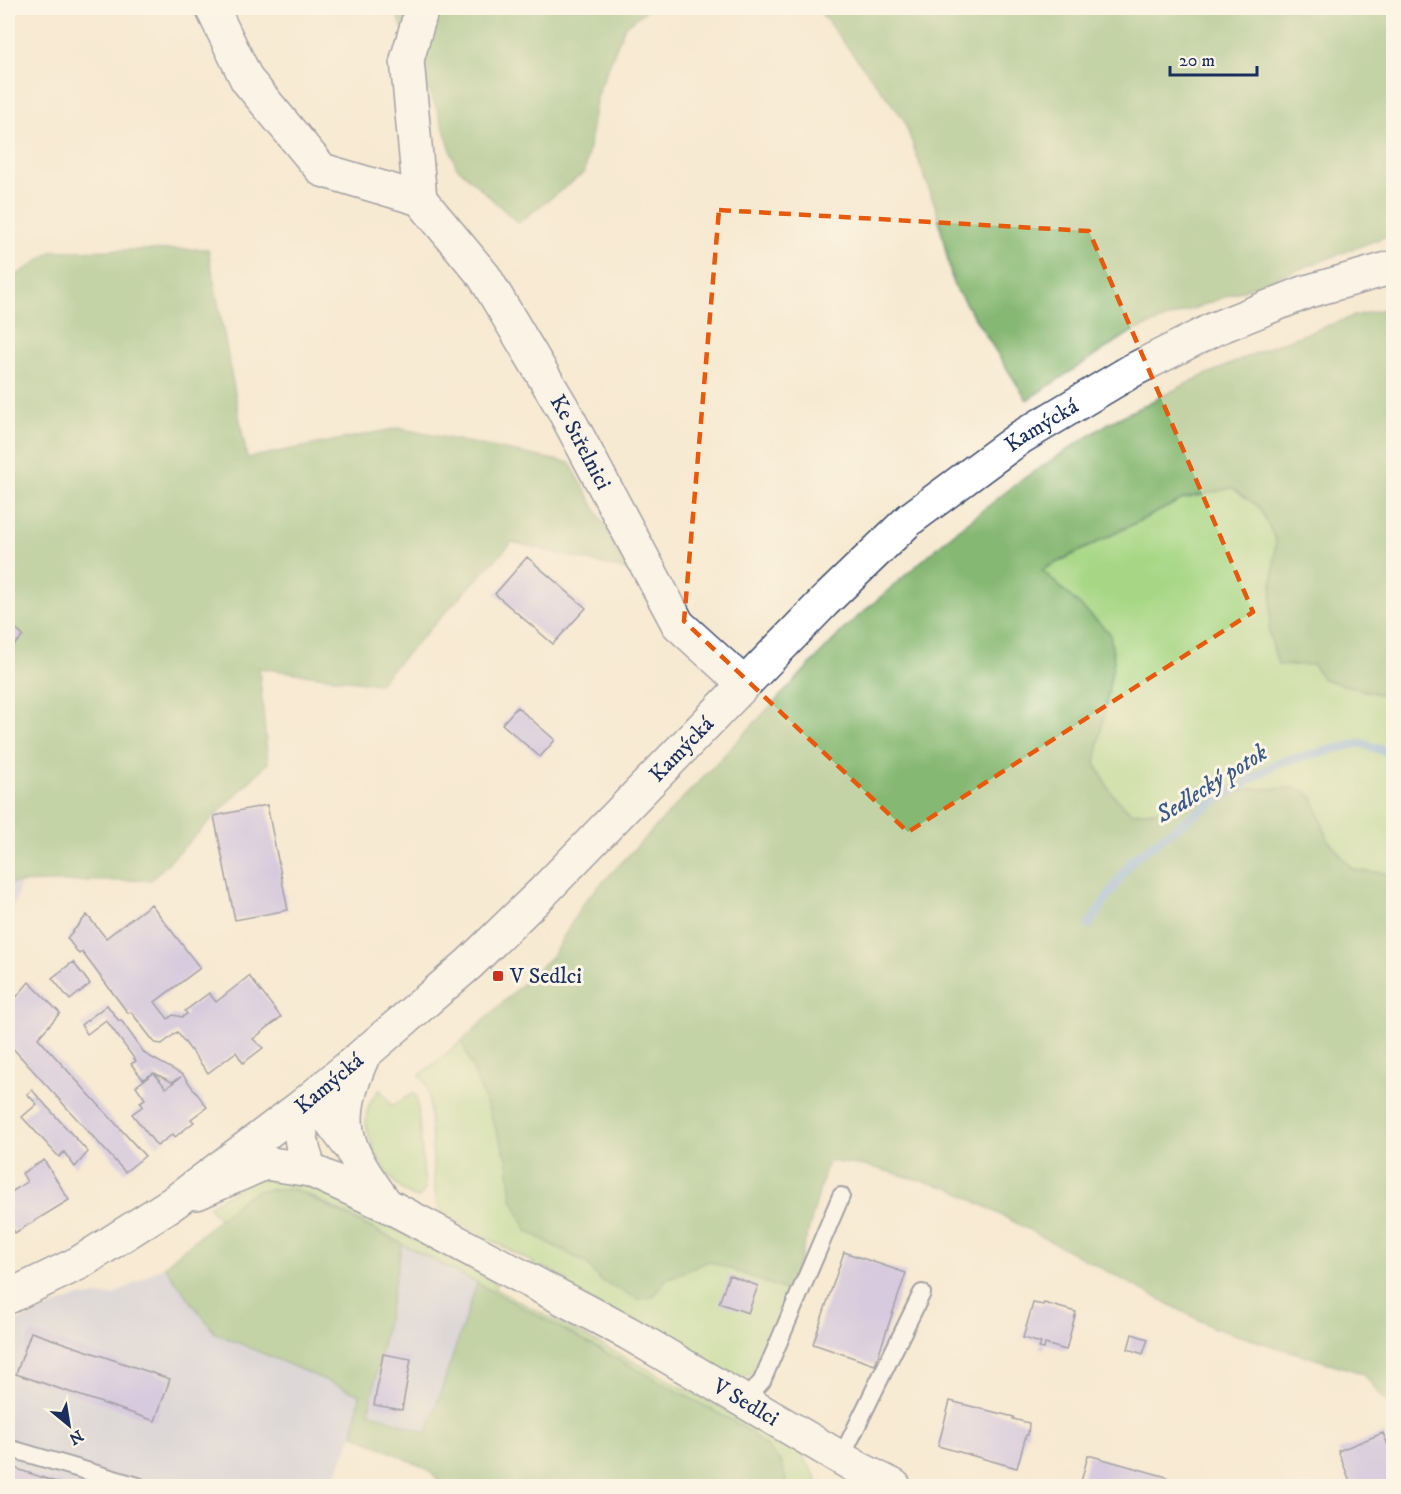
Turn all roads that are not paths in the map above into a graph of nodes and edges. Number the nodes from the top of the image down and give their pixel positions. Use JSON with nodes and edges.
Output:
{"nodes":[{"id":1,"x":212,"y":8,"type":"edge"},
{"id":2,"x":422,"y":8,"type":"edge"},
{"id":3,"x":420,"y":199,"type":"junction"},
{"id":4,"x":1394,"y":267,"type":"edge"},
{"id":5,"x":743,"y":683,"type":"junction"},
{"id":6,"x":364,"y":1054,"type":"junction"},
{"id":7,"x":302,"y":1106,"type":"junction"},
{"id":8,"x":348,"y":1144,"type":"junction"},
{"id":9,"x":310,"y":1170,"type":"junction"},
{"id":10,"x":841,"y":1196,"type":"dead end"},
{"id":11,"x":173,"y":1203,"type":"junction"},
{"id":12,"x":387,"y":1205,"type":"junction"},
{"id":13,"x":922,"y":1293,"type":"dead end"},
{"id":14,"x":8,"y":1297,"type":"edge"},
{"id":15,"x":744,"y":1401,"type":"junction"},
{"id":16,"x":8,"y":1448,"type":"edge"},
{"id":17,"x":851,"y":1471,"type":"edge"},
{"id":18,"x":138,"y":1486,"type":"edge"},
{"id":19,"x":894,"y":1486,"type":"edge"}],
"edges":[{"from":1,"to":3,"type":"street"},
{"from":2,"to":3,"type":"street"},
{"from":3,"to":5,"type":"street","name":"Ke Střelnici"},
{"from":4,"to":5,"type":"street","name":"Kamýcká"},
{"from":5,"to":6,"type":"street","name":"Kamýcká"},
{"from":6,"to":7,"type":"street","name":"Kamýcká"},
{"from":6,"to":8,"type":"street"},
{"from":7,"to":8,"type":"street"},
{"from":7,"to":9,"type":"street"},
{"from":7,"to":11,"type":"street","name":"Kamýcká"},
{"from":8,"to":12,"type":"street"},
{"from":9,"to":11,"type":"street","name":"V Sedlci"},
{"from":9,"to":12,"type":"street","name":"V Sedlci"},
{"from":10,"to":15,"type":"lane"},
{"from":11,"to":14,"type":"street","name":"Kamýcká"},
{"from":12,"to":15,"type":"street","name":"V Sedlci"},
{"from":13,"to":17,"type":"lane"},
{"from":15,"to":17,"type":"street","name":"V Sedlci"},
{"from":16,"to":18,"type":"lane"},
{"from":17,"to":19,"type":"street","name":"V Sedlci"}]}
